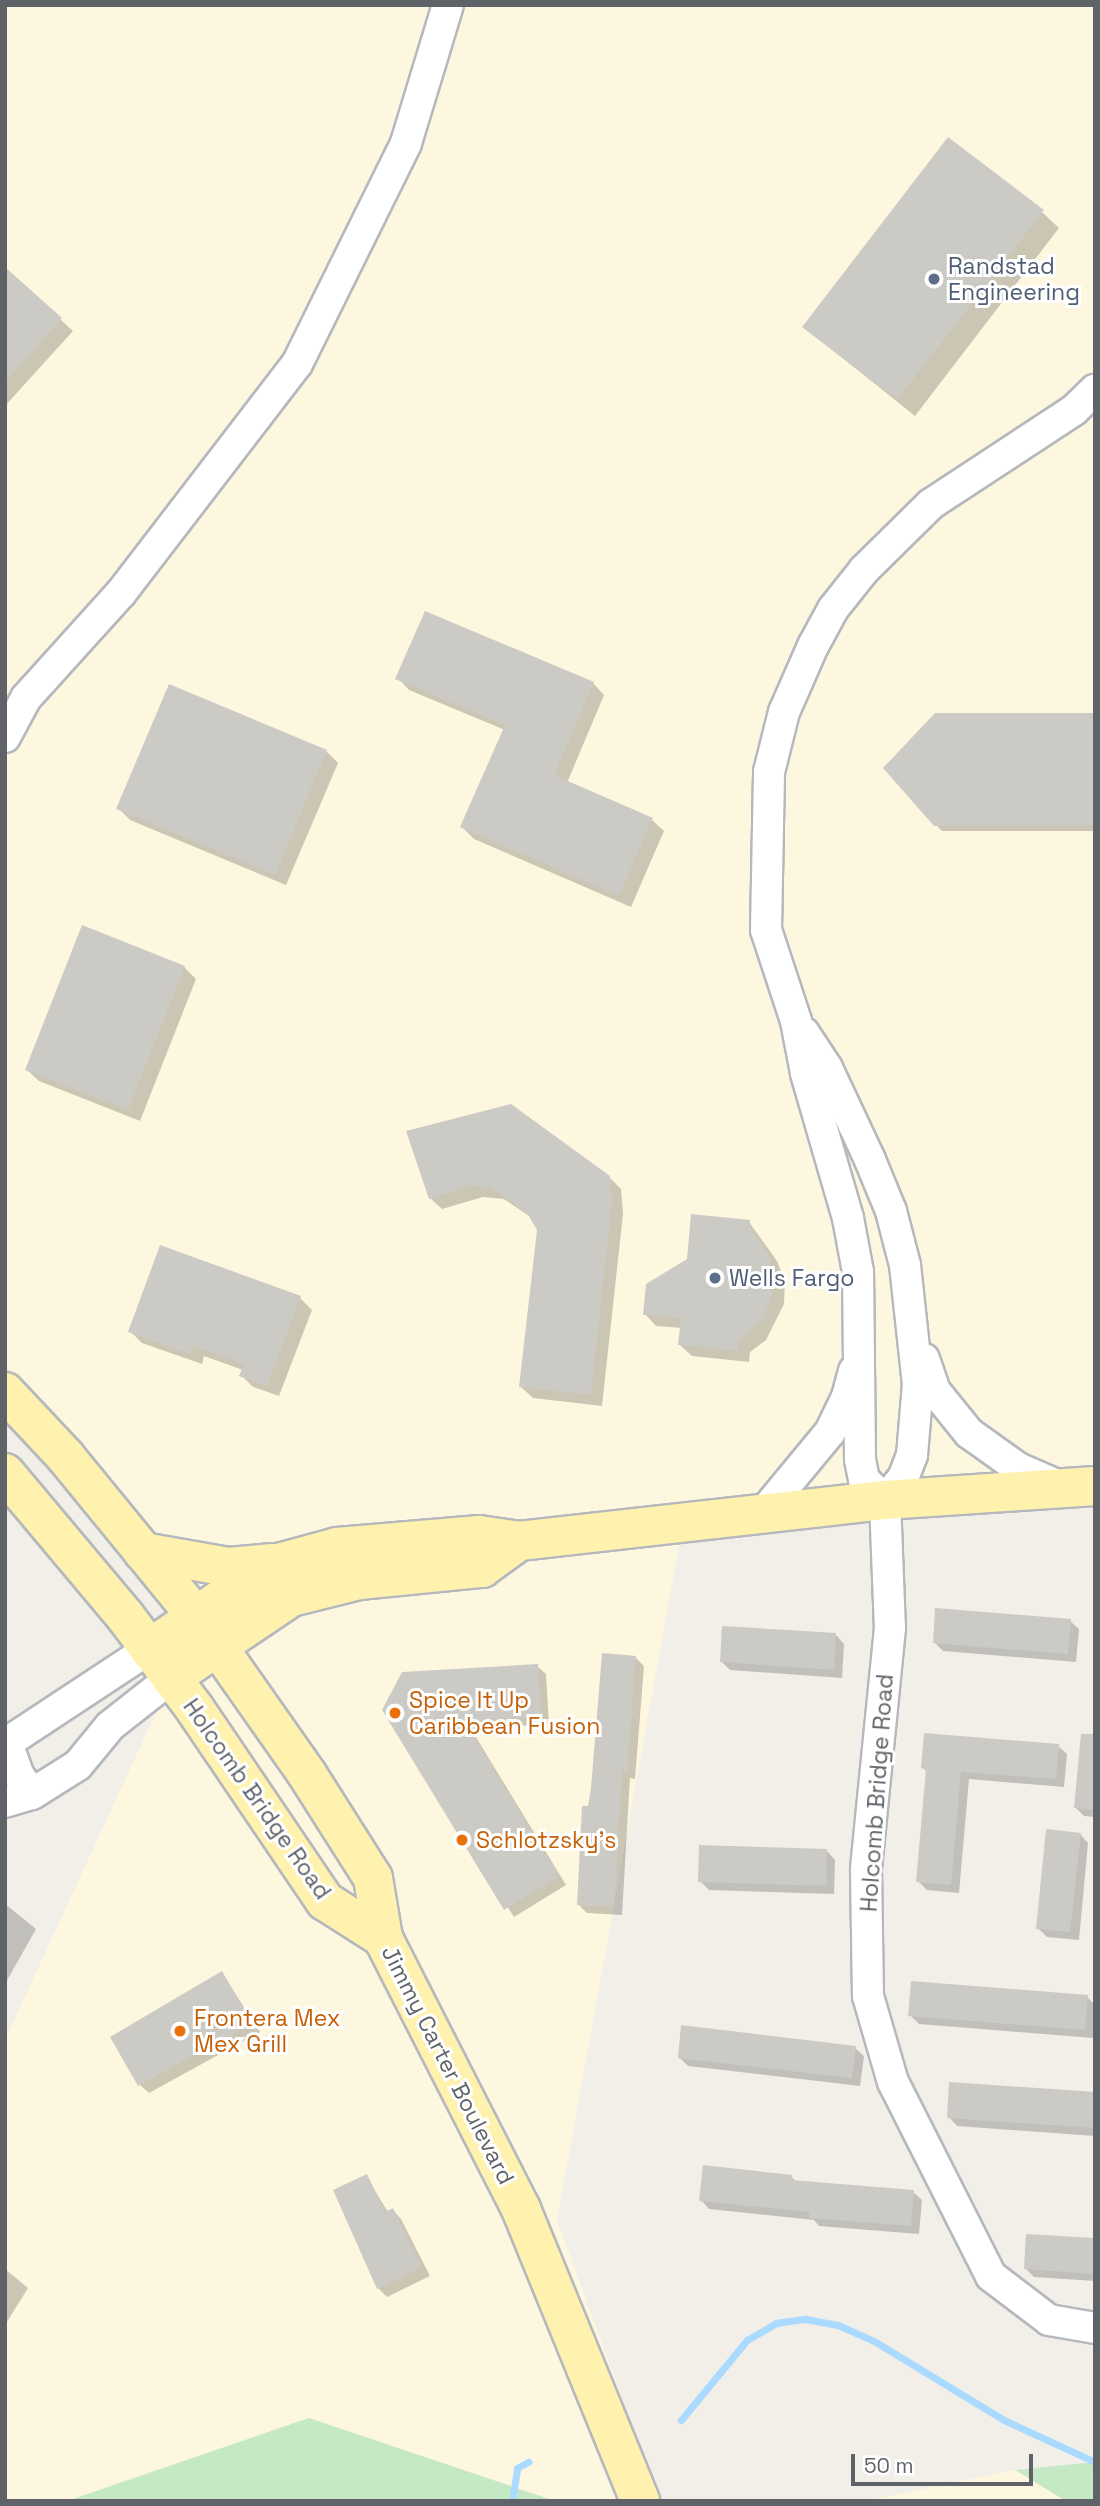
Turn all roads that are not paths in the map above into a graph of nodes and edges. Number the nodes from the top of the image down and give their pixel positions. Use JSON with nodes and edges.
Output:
{"nodes":[{"id":1,"x":448,"y":5,"type":"edge"},
{"id":2,"x":1095,"y":390,"type":"edge"},
{"id":3,"x":5,"y":737,"type":"edge"},
{"id":4,"x":796,"y":1021,"type":"junction"},
{"id":5,"x":915,"y":1322,"type":"junction"},
{"id":6,"x":861,"y":1329,"type":"junction"},
{"id":7,"x":5,"y":1392,"type":"edge"},
{"id":8,"x":5,"y":1474,"type":"edge"},
{"id":9,"x":1080,"y":1487,"type":"edge"},
{"id":10,"x":885,"y":1500,"type":"junction"},
{"id":11,"x":763,"y":1513,"type":"junction"},
{"id":12,"x":519,"y":1541,"type":"junction"},
{"id":13,"x":143,"y":1552,"type":"junction"},
{"id":14,"x":282,"y":1562,"type":"junction"},
{"id":15,"x":206,"y":1631,"type":"junction"},
{"id":16,"x":160,"y":1664,"type":"junction"},
{"id":17,"x":6,"y":1743,"type":"edge"},
{"id":18,"x":19,"y":1798,"type":"edge"},
{"id":19,"x":383,"y":1938,"type":"junction"},
{"id":20,"x":1095,"y":2328,"type":"edge"},
{"id":21,"x":640,"y":2501,"type":"edge"}],
"edges":[{"from":1,"to":3,"type":"street"},
{"from":2,"to":4,"type":"street"},
{"from":4,"to":5,"type":"street"},
{"from":4,"to":6,"type":"street"},
{"from":5,"to":9,"type":"street"},
{"from":5,"to":10,"type":"street"},
{"from":6,"to":10,"type":"street"},
{"from":6,"to":11,"type":"street"},
{"from":7,"to":13,"type":"main road"},
{"from":8,"to":16,"type":"main road","name":"Holcomb Bridge Road"},
{"from":9,"to":10,"type":"main road","name":"Holcomb Bridge Road"},
{"from":10,"to":11,"type":"main road","name":"Holcomb Bridge Road"},
{"from":10,"to":20,"type":"street","name":"Holcomb Bridge Road"},
{"from":11,"to":12,"type":"main road","name":"Holcomb Bridge Road"},
{"from":12,"to":14,"type":"main road","name":"Holcomb Bridge Road"},
{"from":12,"to":15,"type":"main road","name":"Holcomb Bridge Road"},
{"from":13,"to":14,"type":"main road"},
{"from":13,"to":15,"type":"main road"},
{"from":14,"to":15,"type":"main road","name":"Holcomb Bridge Road"},
{"from":15,"to":16,"type":"main road","name":"Holcomb Bridge Road"},
{"from":15,"to":19,"type":"main road","name":"Jimmy Carter Boulevard"},
{"from":16,"to":17,"type":"street"},
{"from":16,"to":18,"type":"street"},
{"from":16,"to":19,"type":"main road","name":"Holcomb Bridge Road"},
{"from":17,"to":18,"type":"street"},
{"from":19,"to":21,"type":"main road","name":"Jimmy Carter Boulevard"}]}
